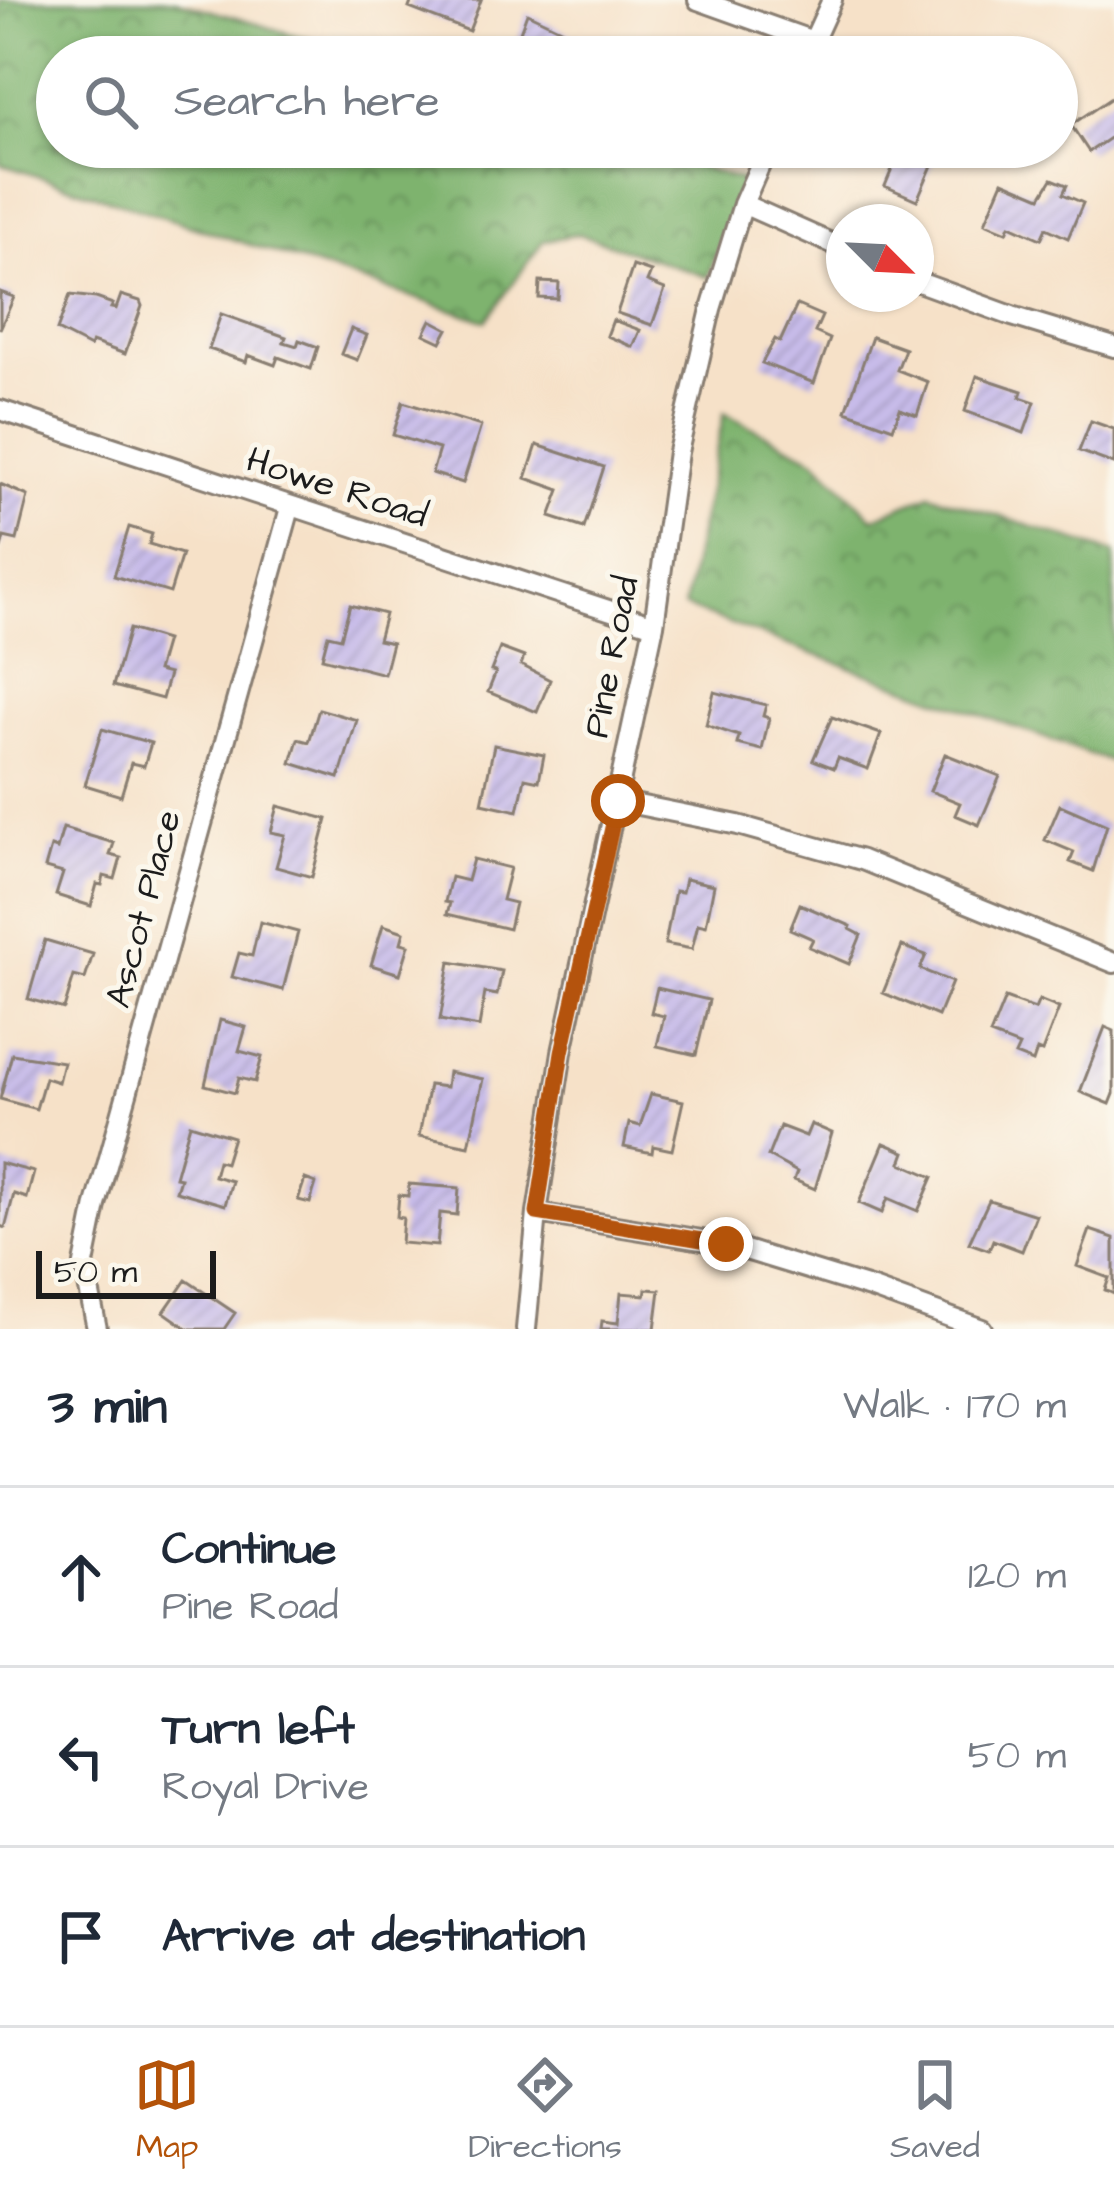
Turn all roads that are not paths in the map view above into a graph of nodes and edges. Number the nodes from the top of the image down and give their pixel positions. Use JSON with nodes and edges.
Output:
{"nodes":[{"id":1,"x":698,"y":0,"type":"edge"},
{"id":2,"x":832,"y":0,"type":"edge"},
{"id":3,"x":780,"y":36,"type":"edge"},
{"id":4,"x":815,"y":36,"type":"edge"},
{"id":5,"x":759,"y":168,"type":"edge"},
{"id":6,"x":743,"y":204,"type":"junction"},
{"id":7,"x":826,"y":241,"type":"edge"},
{"id":8,"x":934,"y":286,"type":"edge"},
{"id":9,"x":1114,"y":347,"type":"edge"},
{"id":10,"x":0,"y":410,"type":"edge"},
{"id":11,"x":290,"y":508,"type":"junction"},
{"id":12,"x":654,"y":625,"type":"junction"},
{"id":13,"x":618,"y":801,"type":"junction"},
{"id":14,"x":1114,"y":964,"type":"edge"},
{"id":15,"x":537,"y":1213,"type":"junction"},
{"id":16,"x":98,"y":1329,"type":"edge"},
{"id":17,"x":526,"y":1329,"type":"edge"},
{"id":18,"x":982,"y":1329,"type":"edge"}],
"edges":[{"from":1,"to":3,"type":"street"},
{"from":2,"to":4,"type":"street"},
{"from":5,"to":6,"type":"street","name":"Pine Road"},
{"from":6,"to":7,"type":"street"},
{"from":6,"to":12,"type":"street","name":"Pine Road"},
{"from":8,"to":9,"type":"street"},
{"from":10,"to":11,"type":"street","name":"Howe Road"},
{"from":11,"to":12,"type":"street","name":"Howe Road"},
{"from":11,"to":16,"type":"street","name":"Ascot Place"},
{"from":12,"to":13,"type":"street","name":"Pine Road"},
{"from":13,"to":14,"type":"street"},
{"from":13,"to":15,"type":"street","name":"Pine Road"},
{"from":15,"to":17,"type":"street","name":"Pine Road"},
{"from":15,"to":18,"type":"street"}]}
